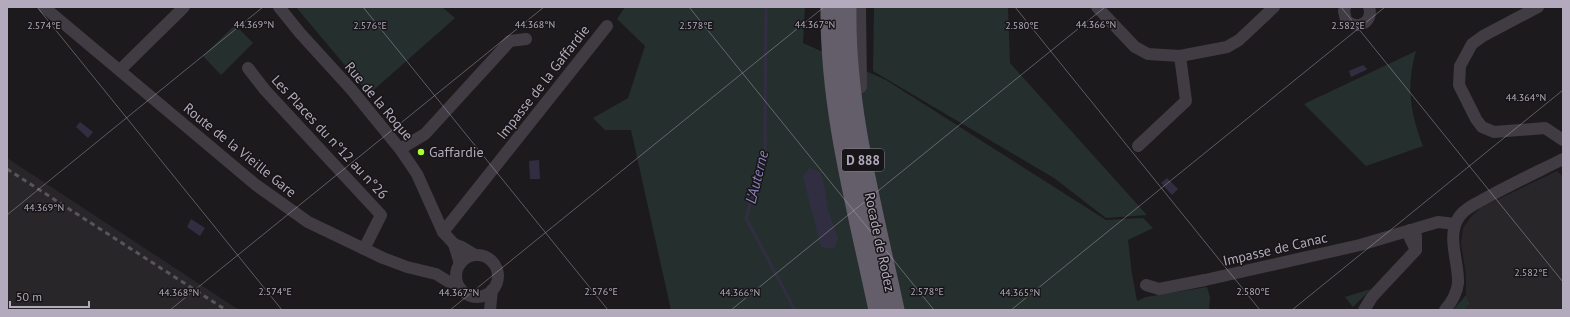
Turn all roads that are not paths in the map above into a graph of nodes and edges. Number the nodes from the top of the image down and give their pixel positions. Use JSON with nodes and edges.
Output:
{"nodes":[{"id":1,"x":44,"y":7,"type":"edge"},
{"id":2,"x":184,"y":7,"type":"edge"},
{"id":3,"x":279,"y":7,"type":"edge"},
{"id":4,"x":831,"y":7,"type":"edge"},
{"id":5,"x":846,"y":7,"type":"edge"},
{"id":6,"x":860,"y":7,"type":"edge"},
{"id":7,"x":1097,"y":7,"type":"edge"},
{"id":8,"x":1274,"y":7,"type":"edge"},
{"id":9,"x":1345,"y":7,"type":"edge"},
{"id":10,"x":1369,"y":7,"type":"edge"},
{"id":11,"x":1538,"y":7,"type":"edge"},
{"id":12,"x":607,"y":26,"type":"dead end"},
{"id":13,"x":526,"y":39,"type":"dead end"},
{"id":14,"x":1180,"y":56,"type":"junction"},
{"id":15,"x":248,"y":68,"type":"dead end"},
{"id":16,"x":120,"y":70,"type":"junction"},
{"id":17,"x":861,"y":87,"type":"joint"},
{"id":18,"x":1563,"y":140,"type":"edge"},
{"id":19,"x":1138,"y":146,"type":"dead end"},
{"id":20,"x":400,"y":149,"type":"junction"},
{"id":21,"x":1563,"y":159,"type":"edge"},
{"id":22,"x":1455,"y":224,"type":"junction"},
{"id":23,"x":1410,"y":230,"type":"junction"},
{"id":24,"x":443,"y":232,"type":"junction"},
{"id":25,"x":454,"y":244,"type":"junction"},
{"id":26,"x":364,"y":249,"type":"junction"},
{"id":27,"x":475,"y":255,"type":"junction"},
{"id":28,"x":458,"y":267,"type":"junction"},
{"id":29,"x":441,"y":276,"type":"junction"},
{"id":30,"x":458,"y":284,"type":"junction"},
{"id":31,"x":1146,"y":285,"type":"dead end"},
{"id":32,"x":492,"y":290,"type":"junction"},
{"id":33,"x":475,"y":297,"type":"junction"},
{"id":34,"x":489,"y":310,"type":"edge"},
{"id":35,"x":879,"y":310,"type":"edge"},
{"id":36,"x":894,"y":310,"type":"edge"},
{"id":37,"x":900,"y":310,"type":"edge"},
{"id":38,"x":1364,"y":310,"type":"edge"},
{"id":39,"x":1445,"y":310,"type":"edge"}],
"edges":[{"from":1,"to":16,"type":"street","name":"Route de la Vieille Gare"},
{"from":2,"to":16,"type":"street"},
{"from":3,"to":20,"type":"street","name":"Rue de la Roque"},
{"from":4,"to":35,"type":"highway","name":"Rocade de Rodez","number":"D 888"},
{"from":5,"to":36,"type":"highway","name":"Rocade de Rodez","number":"D 888"},
{"from":6,"to":17,"type":"street"},
{"from":7,"to":14,"type":"street"},
{"from":8,"to":14,"type":"street"},
{"from":9,"to":10,"type":"street"},
{"from":11,"to":18,"type":"street"},
{"from":12,"to":24,"type":"street","name":"Impasse de la Gaffardie"},
{"from":13,"to":20,"type":"street"},
{"from":14,"to":19,"type":"street"},
{"from":15,"to":26,"type":"street","name":"Les Places du n°12 au n°26"},
{"from":16,"to":26,"type":"street","name":"Route de la Vieille Gare"},
{"from":17,"to":37,"type":"highway"},
{"from":20,"to":24,"type":"street","name":"Rue de la Roque"},
{"from":21,"to":22,"type":"street"},
{"from":22,"to":23,"type":"street","name":"Impasse de Canac"},
{"from":22,"to":39,"type":"street"},
{"from":23,"to":31,"type":"street","name":"Impasse de Canac"},
{"from":23,"to":38,"type":"street"},
{"from":24,"to":25,"type":"street","name":"Rue de la Roque"},
{"from":25,"to":27,"type":"street","name":"Rue de la Roque"},
{"from":25,"to":28,"type":"street","name":"Rue de la Roque"},
{"from":26,"to":29,"type":"street","name":"Route de la Vieille Gare"},
{"from":27,"to":28,"type":"street"},
{"from":27,"to":32,"type":"street"},
{"from":28,"to":29,"type":"street"},
{"from":28,"to":30,"type":"street"},
{"from":29,"to":30,"type":"street","name":"Route de la Vieille Gare"},
{"from":30,"to":33,"type":"street"},
{"from":32,"to":33,"type":"street"},
{"from":32,"to":34,"type":"street"},
{"from":33,"to":34,"type":"street"}]}
